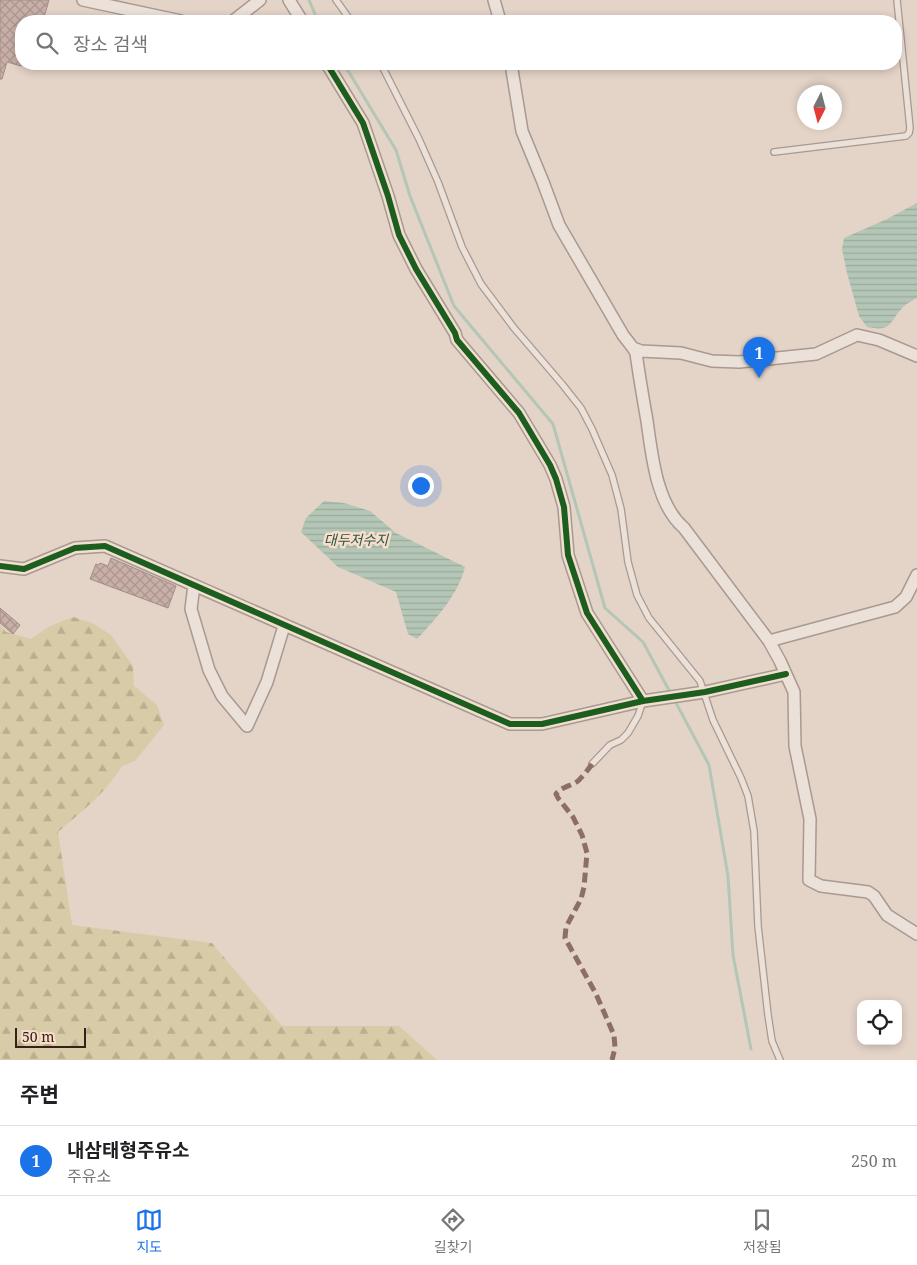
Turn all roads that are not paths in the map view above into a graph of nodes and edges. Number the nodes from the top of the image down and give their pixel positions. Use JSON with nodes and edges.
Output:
{"nodes":[{"id":1,"x":83,"y":0,"type":"edge"},
{"id":2,"x":260,"y":0,"type":"edge"},
{"id":3,"x":289,"y":0,"type":"edge"},
{"id":4,"x":336,"y":0,"type":"edge"},
{"id":5,"x":494,"y":0,"type":"edge"},
{"id":6,"x":897,"y":0,"type":"edge"},
{"id":7,"x":153,"y":15,"type":"edge"},
{"id":8,"x":240,"y":15,"type":"edge"},
{"id":9,"x":298,"y":15,"type":"edge"},
{"id":10,"x":347,"y":15,"type":"edge"},
{"id":11,"x":498,"y":15,"type":"edge"},
{"id":12,"x":898,"y":15,"type":"edge"},
{"id":13,"x":902,"y":50,"type":"edge"},
{"id":14,"x":331,"y":70,"type":"edge"},
{"id":15,"x":384,"y":70,"type":"edge"},
{"id":16,"x":512,"y":70,"type":"edge"},
{"id":17,"x":774,"y":152,"type":"dead end"},
{"id":18,"x":633,"y":348,"type":"junction"},
{"id":19,"x":917,"y":356,"type":"edge"},
{"id":20,"x":0,"y":566,"type":"edge"},
{"id":21,"x":917,"y":575,"type":"edge"},
{"id":22,"x":194,"y":586,"type":"junction"},
{"id":23,"x":284,"y":626,"type":"junction"},
{"id":24,"x":768,"y":641,"type":"junction"},
{"id":25,"x":786,"y":674,"type":"junction"},
{"id":26,"x":705,"y":692,"type":"junction"},
{"id":27,"x":643,"y":701,"type":"junction"},
{"id":28,"x":592,"y":764,"type":"dead end"},
{"id":29,"x":917,"y":934,"type":"edge"},
{"id":30,"x":780,"y":1060,"type":"edge"}],
"edges":[{"from":1,"to":7,"type":"street"},
{"from":2,"to":8,"type":"street"},
{"from":3,"to":9,"type":"street"},
{"from":4,"to":10,"type":"lane"},
{"from":5,"to":11,"type":"street"},
{"from":6,"to":12,"type":"lane"},
{"from":13,"to":17,"type":"lane"},
{"from":14,"to":27,"type":"street"},
{"from":15,"to":26,"type":"lane"},
{"from":16,"to":18,"type":"street"},
{"from":18,"to":19,"type":"street"},
{"from":18,"to":24,"type":"street"},
{"from":20,"to":22,"type":"street"},
{"from":21,"to":24,"type":"street"},
{"from":22,"to":23,"type":"street"},
{"from":22,"to":23,"type":"street"},
{"from":23,"to":27,"type":"street"},
{"from":24,"to":25,"type":"street"},
{"from":25,"to":26,"type":"street"},
{"from":25,"to":29,"type":"street"},
{"from":26,"to":27,"type":"street"},
{"from":26,"to":30,"type":"lane"},
{"from":27,"to":28,"type":"lane"}]}
